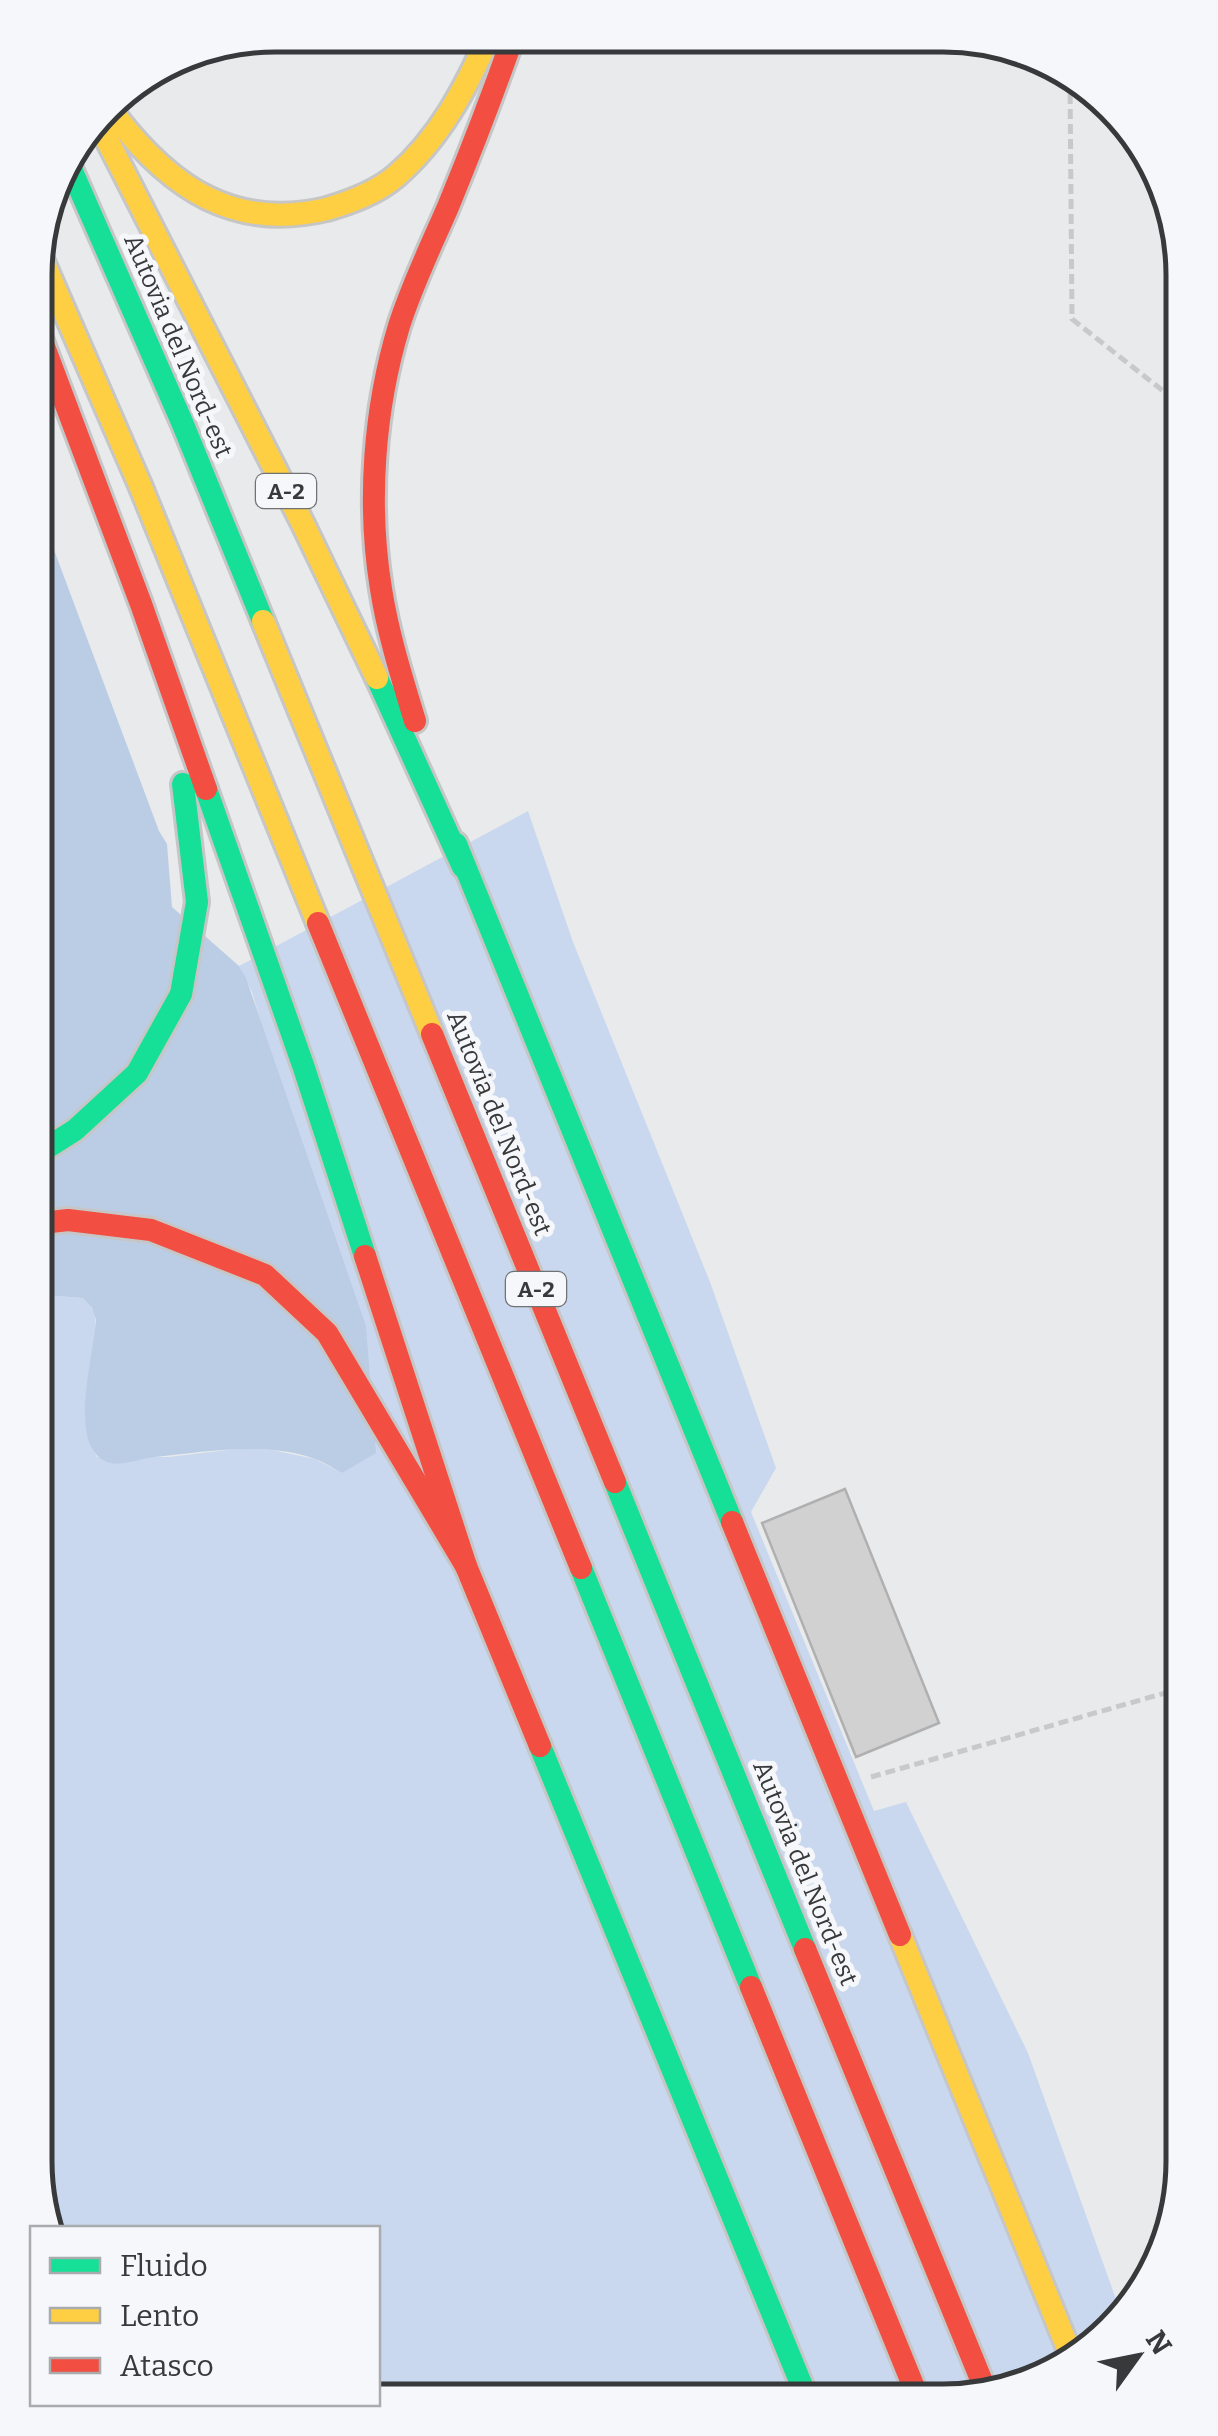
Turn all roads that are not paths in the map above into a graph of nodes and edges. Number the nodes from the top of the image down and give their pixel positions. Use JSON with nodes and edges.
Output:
{"nodes":[{"id":1,"x":482,"y":53,"type":"edge"},
{"id":2,"x":506,"y":53,"type":"edge"},
{"id":3,"x":118,"y":118,"type":"edge"},
{"id":4,"x":104,"y":133,"type":"edge"},
{"id":5,"x":74,"y":179,"type":"edge"},
{"id":6,"x":53,"y":285,"type":"edge"},
{"id":7,"x":53,"y":367,"type":"edge"},
{"id":8,"x":141,"y":604,"type":"junction"},
{"id":9,"x":464,"y":867,"type":"junction"},
{"id":10,"x":53,"y":1144,"type":"edge"},
{"id":11,"x":52,"y":1222,"type":"edge"},
{"id":12,"x":466,"y":1566,"type":"junction"},
{"id":13,"x":1067,"y":2346,"type":"edge"},
{"id":14,"x":981,"y":2380,"type":"edge"},
{"id":15,"x":801,"y":2384,"type":"edge"},
{"id":16,"x":913,"y":2384,"type":"edge"}],
"edges":[{"from":1,"to":3,"type":"main road"},
{"from":2,"to":9,"type":"main road"},
{"from":4,"to":9,"type":"main road","number":"A-2"},
{"from":5,"to":14,"type":"main road","name":"Autovia del Nord-est","number":"A-2"},
{"from":6,"to":16,"type":"main road","number":"A-2"},
{"from":7,"to":8,"type":"main road"},
{"from":8,"to":10,"type":"main road"},
{"from":8,"to":12,"type":"main road"},
{"from":9,"to":13,"type":"main road"},
{"from":11,"to":12,"type":"main road"},
{"from":12,"to":15,"type":"main road"}]}
